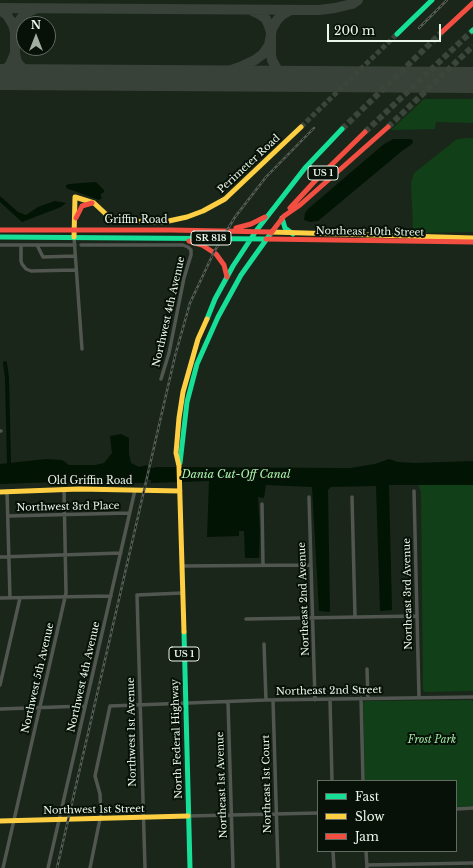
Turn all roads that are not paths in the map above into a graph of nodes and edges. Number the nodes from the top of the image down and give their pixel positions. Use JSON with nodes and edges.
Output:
{"nodes":[{"id":1,"x":432,"y":0,"type":"edge"},
{"id":2,"x":473,"y":3,"type":"edge"},
{"id":3,"x":442,"y":32,"type":"tunnel mouth"},
{"id":4,"x":397,"y":34,"type":"tunnel mouth"},
{"id":5,"x":388,"y":126,"type":"tunnel mouth"},
{"id":6,"x":301,"y":127,"type":"tunnel mouth"},
{"id":7,"x":342,"y":129,"type":"tunnel mouth"},
{"id":8,"x":365,"y":132,"type":"tunnel mouth"},
{"id":9,"x":94,"y":203,"type":"junction"},
{"id":10,"x":266,"y":216,"type":"junction"},
{"id":11,"x":283,"y":217,"type":"junction"},
{"id":12,"x":74,"y":221,"type":"junction"},
{"id":13,"x":74,"y":229,"type":"junction"},
{"id":14,"x":0,"y":230,"type":"edge"},
{"id":15,"x":229,"y":230,"type":"junction"},
{"id":16,"x":256,"y":231,"type":"junction"},
{"id":17,"x":271,"y":232,"type":"junction"},
{"id":18,"x":293,"y":234,"type":"junction"},
{"id":19,"x":0,"y":237,"type":"edge"},
{"id":20,"x":74,"y":237,"type":"junction"},
{"id":21,"x":172,"y":237,"type":"junction"},
{"id":22,"x":473,"y":238,"type":"edge"},
{"id":23,"x":251,"y":239,"type":"junction"},
{"id":24,"x":266,"y":239,"type":"junction"},
{"id":25,"x":442,"y":240,"type":"junction"},
{"id":26,"x":473,"y":242,"type":"edge"},
{"id":27,"x":0,"y":245,"type":"edge"},
{"id":28,"x":21,"y":245,"type":"junction"},
{"id":29,"x":37,"y":245,"type":"junction"},
{"id":30,"x":74,"y":245,"type":"junction"},
{"id":31,"x":81,"y":245,"type":"dead end"},
{"id":32,"x":75,"y":256,"type":"junction"},
{"id":33,"x":76,"y":270,"type":"junction"},
{"id":34,"x":227,"y":277,"type":"junction"},
{"id":35,"x":82,"y":349,"type":"dead end"},
{"id":36,"x":191,"y":360,"type":"junction"},
{"id":37,"x":197,"y":364,"type":"junction"},
{"id":38,"x":161,"y":379,"type":"dead end"},
{"id":39,"x":179,"y":466,"type":"junction"},
{"id":40,"x":64,"y":489,"type":"junction"},
{"id":41,"x":135,"y":490,"type":"junction"},
{"id":42,"x":7,"y":491,"type":"junction"},
{"id":43,"x":180,"y":491,"type":"junction"},
{"id":44,"x":414,"y":491,"type":"dead end"},
{"id":45,"x":0,"y":492,"type":"edge"},
{"id":46,"x":309,"y":497,"type":"dead end"},
{"id":47,"x":352,"y":497,"type":"dead end"},
{"id":48,"x":262,"y":504,"type":"dead end"},
{"id":49,"x":129,"y":513,"type":"junction"},
{"id":50,"x":64,"y":514,"type":"junction"},
{"id":51,"x":8,"y":516,"type":"junction"},
{"id":52,"x":121,"y":553,"type":"junction"},
{"id":53,"x":65,"y":555,"type":"junction"},
{"id":54,"x":0,"y":557,"type":"edge"},
{"id":55,"x":9,"y":557,"type":"junction"},
{"id":56,"x":263,"y":565,"type":"junction"},
{"id":57,"x":311,"y":565,"type":"junction"},
{"id":58,"x":182,"y":566,"type":"junction"},
{"id":59,"x":182,"y":593,"type":"junction"},
{"id":60,"x":65,"y":596,"type":"junction"},
{"id":61,"x":111,"y":596,"type":"junction"},
{"id":62,"x":0,"y":598,"type":"edge"},
{"id":63,"x":10,"y":598,"type":"junction"},
{"id":64,"x":20,"y":598,"type":"junction"},
{"id":65,"x":416,"y":616,"type":"junction"},
{"id":66,"x":355,"y":617,"type":"junction"},
{"id":67,"x":313,"y":618,"type":"junction"},
{"id":68,"x":246,"y":619,"type":"dead end"},
{"id":69,"x":264,"y":644,"type":"dead end"},
{"id":70,"x":366,"y":669,"type":"dead end"},
{"id":71,"x":0,"y":685,"type":"edge"},
{"id":72,"x":473,"y":697,"type":"edge"},
{"id":73,"x":361,"y":698,"type":"junction"},
{"id":74,"x":368,"y":698,"type":"junction"},
{"id":75,"x":419,"y":698,"type":"junction"},
{"id":76,"x":330,"y":699,"type":"junction"},
{"id":77,"x":266,"y":700,"type":"junction"},
{"id":78,"x":273,"y":700,"type":"junction"},
{"id":79,"x":316,"y":700,"type":"junction"},
{"id":80,"x":228,"y":702,"type":"junction"},
{"id":81,"x":185,"y":704,"type":"junction"},
{"id":82,"x":85,"y":706,"type":"junction"},
{"id":83,"x":139,"y":706,"type":"junction"},
{"id":84,"x":40,"y":708,"type":"junction"},
{"id":85,"x":0,"y":709,"type":"edge"},
{"id":86,"x":332,"y":780,"type":"edge"},
{"id":87,"x":363,"y":780,"type":"edge"},
{"id":88,"x":473,"y":808,"type":"edge"},
{"id":89,"x":457,"y":809,"type":"edge"},
{"id":90,"x":317,"y":813,"type":"edge"},
{"id":91,"x":276,"y":814,"type":"junction"},
{"id":92,"x":231,"y":815,"type":"junction"},
{"id":93,"x":188,"y":816,"type":"junction"},
{"id":94,"x":142,"y":818,"type":"junction"},
{"id":95,"x":59,"y":819,"type":"junction"},
{"id":96,"x":101,"y":819,"type":"junction"},
{"id":97,"x":13,"y":820,"type":"junction"},
{"id":98,"x":0,"y":821,"type":"edge"},
{"id":99,"x":333,"y":852,"type":"edge"},
{"id":100,"x":366,"y":852,"type":"edge"},
{"id":101,"x":473,"y":863,"type":"edge"},
{"id":102,"x":367,"y":866,"type":"edge"},
{"id":103,"x":2,"y":868,"type":"edge"},
{"id":104,"x":48,"y":868,"type":"edge"},
{"id":105,"x":90,"y":868,"type":"edge"},
{"id":106,"x":145,"y":868,"type":"edge"},
{"id":107,"x":190,"y":868,"type":"edge"},
{"id":108,"x":233,"y":868,"type":"edge"},
{"id":109,"x":278,"y":868,"type":"edge"},
{"id":110,"x":334,"y":868,"type":"edge"}],
"edges":[{"from":1,"to":4,"type":"main road"},
{"from":2,"to":3,"type":"main road"},
{"from":5,"to":11,"type":"main road"},
{"from":6,"to":9,"type":"main road","name":"Perimeter Road"},
{"from":7,"to":10,"type":"main road","name":"North Federal Highway","number":"US 1"},
{"from":8,"to":11,"type":"main road","name":"North Federal Highway","number":"US 1"},
{"from":9,"to":12,"type":"main road"},
{"from":9,"to":12,"type":"main road","name":"Perimeter Road"},
{"from":10,"to":15,"type":"main road"},
{"from":10,"to":16,"type":"main road","name":"North Federal Highway","number":"US 1"},
{"from":11,"to":17,"type":"main road","name":"North Federal Highway","number":"US 1"},
{"from":11,"to":18,"type":"main road"},
{"from":12,"to":13,"type":"main road","name":"Perimeter Road"},
{"from":13,"to":14,"type":"main road","name":"Griffin Road","number":"SR 818"},
{"from":13,"to":15,"type":"main road","name":"Griffin Road","number":"SR 818"},
{"from":13,"to":20,"type":"main road","name":"Perimeter Road"},
{"from":15,"to":16,"type":"main road","name":"Griffin Road","number":"SR 818"},
{"from":16,"to":17,"type":"main road","name":"Griffin Road","number":"SR 818"},
{"from":16,"to":23,"type":"main road","name":"North Federal Highway","number":"US 1"},
{"from":17,"to":18,"type":"main road","name":"Northeast 10th Street"},
{"from":17,"to":24,"type":"main road","name":"North Federal Highway","number":"US 1"},
{"from":18,"to":25,"type":"main road","name":"Northeast 10th Street"},
{"from":19,"to":20,"type":"main road","name":"Griffin Road","number":"SR 818"},
{"from":20,"to":21,"type":"main road","name":"Griffin Road","number":"SR 818"},
{"from":20,"to":30,"type":"street"},
{"from":21,"to":23,"type":"main road","name":"Griffin Road","number":"SR 818"},
{"from":21,"to":34,"type":"main road"},
{"from":22,"to":25,"type":"main road","name":"Northeast 10th Street"},
{"from":23,"to":24,"type":"main road","name":"Griffin Road","number":"SR 818"},
{"from":23,"to":34,"type":"main road","name":"North Federal Highway","number":"US 1"},
{"from":24,"to":25,"type":"main road","name":"Northeast 10th Street"},
{"from":24,"to":37,"type":"main road","name":"North Federal Highway","number":"US 1"},
{"from":25,"to":26,"type":"main road","name":"Northeast 10th Street"},
{"from":27,"to":28,"type":"street"},
{"from":28,"to":29,"type":"street"},
{"from":28,"to":33,"type":"street"},
{"from":29,"to":30,"type":"street"},
{"from":29,"to":32,"type":"street"},
{"from":30,"to":32,"type":"street"},
{"from":31,"to":38,"type":"street","name":"Northwest 4th Avenue"},
{"from":32,"to":33,"type":"street"},
{"from":33,"to":35,"type":"street"},
{"from":34,"to":36,"type":"main road","name":"North Federal Highway","number":"US 1"},
{"from":36,"to":37,"type":"street"},
{"from":36,"to":39,"type":"main road","name":"North Federal Highway","number":"US 1"},
{"from":37,"to":39,"type":"main road","name":"North Federal Highway","number":"US 1"},
{"from":39,"to":43,"type":"main road","name":"North Federal Highway","number":"US 1"},
{"from":40,"to":41,"type":"main road","name":"Old Griffin Road"},
{"from":40,"to":42,"type":"main road","name":"Old Griffin Road"},
{"from":40,"to":50,"type":"street","name":"Northwest 5th Avenue"},
{"from":41,"to":43,"type":"main road","name":"Old Griffin Road"},
{"from":41,"to":49,"type":"street","name":"Northwest 4th Avenue"},
{"from":42,"to":45,"type":"main road","name":"Old Griffin Road"},
{"from":42,"to":51,"type":"street"},
{"from":43,"to":58,"type":"main road","name":"North Federal Highway","number":"US 1"},
{"from":44,"to":65,"type":"street","name":"Northeast 3rd Avenue"},
{"from":46,"to":57,"type":"street","name":"Northeast 2nd Avenue"},
{"from":47,"to":66,"type":"street"},
{"from":48,"to":56,"type":"street"},
{"from":49,"to":50,"type":"street","name":"Northwest 3rd Place"},
{"from":49,"to":52,"type":"street","name":"Northwest 4th Avenue"},
{"from":50,"to":51,"type":"street","name":"Northwest 3rd Place"},
{"from":50,"to":53,"type":"street","name":"Northwest 5th Avenue"},
{"from":51,"to":55,"type":"street"},
{"from":52,"to":53,"type":"street"},
{"from":52,"to":61,"type":"street","name":"Northwest 4th Avenue"},
{"from":53,"to":55,"type":"street"},
{"from":53,"to":60,"type":"street","name":"Northwest 5th Avenue"},
{"from":54,"to":55,"type":"street"},
{"from":55,"to":63,"type":"street"},
{"from":56,"to":57,"type":"street"},
{"from":56,"to":58,"type":"street"},
{"from":57,"to":67,"type":"street","name":"Northeast 2nd Avenue"},
{"from":58,"to":59,"type":"main road","name":"North Federal Highway","number":"US 1"},
{"from":59,"to":81,"type":"main road","name":"North Federal Highway","number":"US 1"},
{"from":59,"to":83,"type":"street","name":"Northwest 1st Avenue"},
{"from":60,"to":61,"type":"street"},
{"from":60,"to":64,"type":"street"},
{"from":60,"to":84,"type":"street","name":"Northwest 5th Avenue"},
{"from":61,"to":82,"type":"street","name":"Northwest 4th Avenue"},
{"from":62,"to":63,"type":"street"},
{"from":63,"to":64,"type":"street"},
{"from":64,"to":71,"type":"street"},
{"from":65,"to":66,"type":"street"},
{"from":65,"to":75,"type":"street","name":"Northeast 3rd Avenue"},
{"from":66,"to":67,"type":"street"},
{"from":67,"to":68,"type":"street"},
{"from":67,"to":79,"type":"street","name":"Northeast 2nd Avenue"},
{"from":69,"to":77,"type":"street"},
{"from":70,"to":74,"type":"street"},
{"from":72,"to":75,"type":"street","name":"Northeast 2nd Street"},
{"from":73,"to":74,"type":"street","name":"Northeast 2nd Street"},
{"from":73,"to":76,"type":"street","name":"Northeast 2nd Street"},
{"from":73,"to":87,"type":"street"},
{"from":74,"to":75,"type":"street","name":"Northeast 2nd Street"},
{"from":76,"to":79,"type":"street","name":"Northeast 2nd Street"},
{"from":76,"to":86,"type":"street"},
{"from":77,"to":78,"type":"street","name":"Northeast 2nd Street"},
{"from":77,"to":80,"type":"street","name":"Northeast 2nd Street"},
{"from":78,"to":79,"type":"street","name":"Northeast 2nd Street"},
{"from":78,"to":91,"type":"street","name":"Northeast 1st Court"},
{"from":80,"to":81,"type":"street","name":"Northeast 2nd Street"},
{"from":80,"to":92,"type":"street","name":"Northeast 1st Avenue"},
{"from":81,"to":83,"type":"street","name":"Northeast 2nd Street"},
{"from":81,"to":93,"type":"main road","name":"North Federal Highway","number":"US 1"},
{"from":82,"to":84,"type":"street"},
{"from":82,"to":95,"type":"street","name":"Northwest 4th Avenue"},
{"from":83,"to":94,"type":"street","name":"Northwest 1st Avenue"},
{"from":83,"to":96,"type":"street","name":"Northeast 2nd Street"},
{"from":84,"to":85,"type":"street"},
{"from":84,"to":97,"type":"street","name":"Northwest 5th Avenue"},
{"from":88,"to":89,"type":"street"},
{"from":90,"to":91,"type":"street"},
{"from":91,"to":92,"type":"street"},
{"from":91,"to":109,"type":"street","name":"Northeast 1st Court"},
{"from":92,"to":93,"type":"street"},
{"from":92,"to":108,"type":"street","name":"Northeast 1st Avenue"},
{"from":93,"to":94,"type":"main road","name":"Northwest 1st Street"},
{"from":93,"to":107,"type":"main road","name":"North Federal Highway","number":"US 1"},
{"from":94,"to":96,"type":"main road","name":"Northwest 1st Street"},
{"from":94,"to":106,"type":"street","name":"Northwest 1st Avenue"},
{"from":95,"to":96,"type":"main road","name":"Northwest 1st Street"},
{"from":95,"to":97,"type":"main road","name":"Northwest 1st Street"},
{"from":95,"to":104,"type":"street","name":"Northwest 4th Avenue"},
{"from":96,"to":105,"type":"street"},
{"from":97,"to":98,"type":"main road","name":"Northwest 1st Street"},
{"from":97,"to":103,"type":"street","name":"Northwest 5th Avenue"},
{"from":99,"to":110,"type":"street"},
{"from":100,"to":102,"type":"street"},
{"from":101,"to":102,"type":"street"}]}
